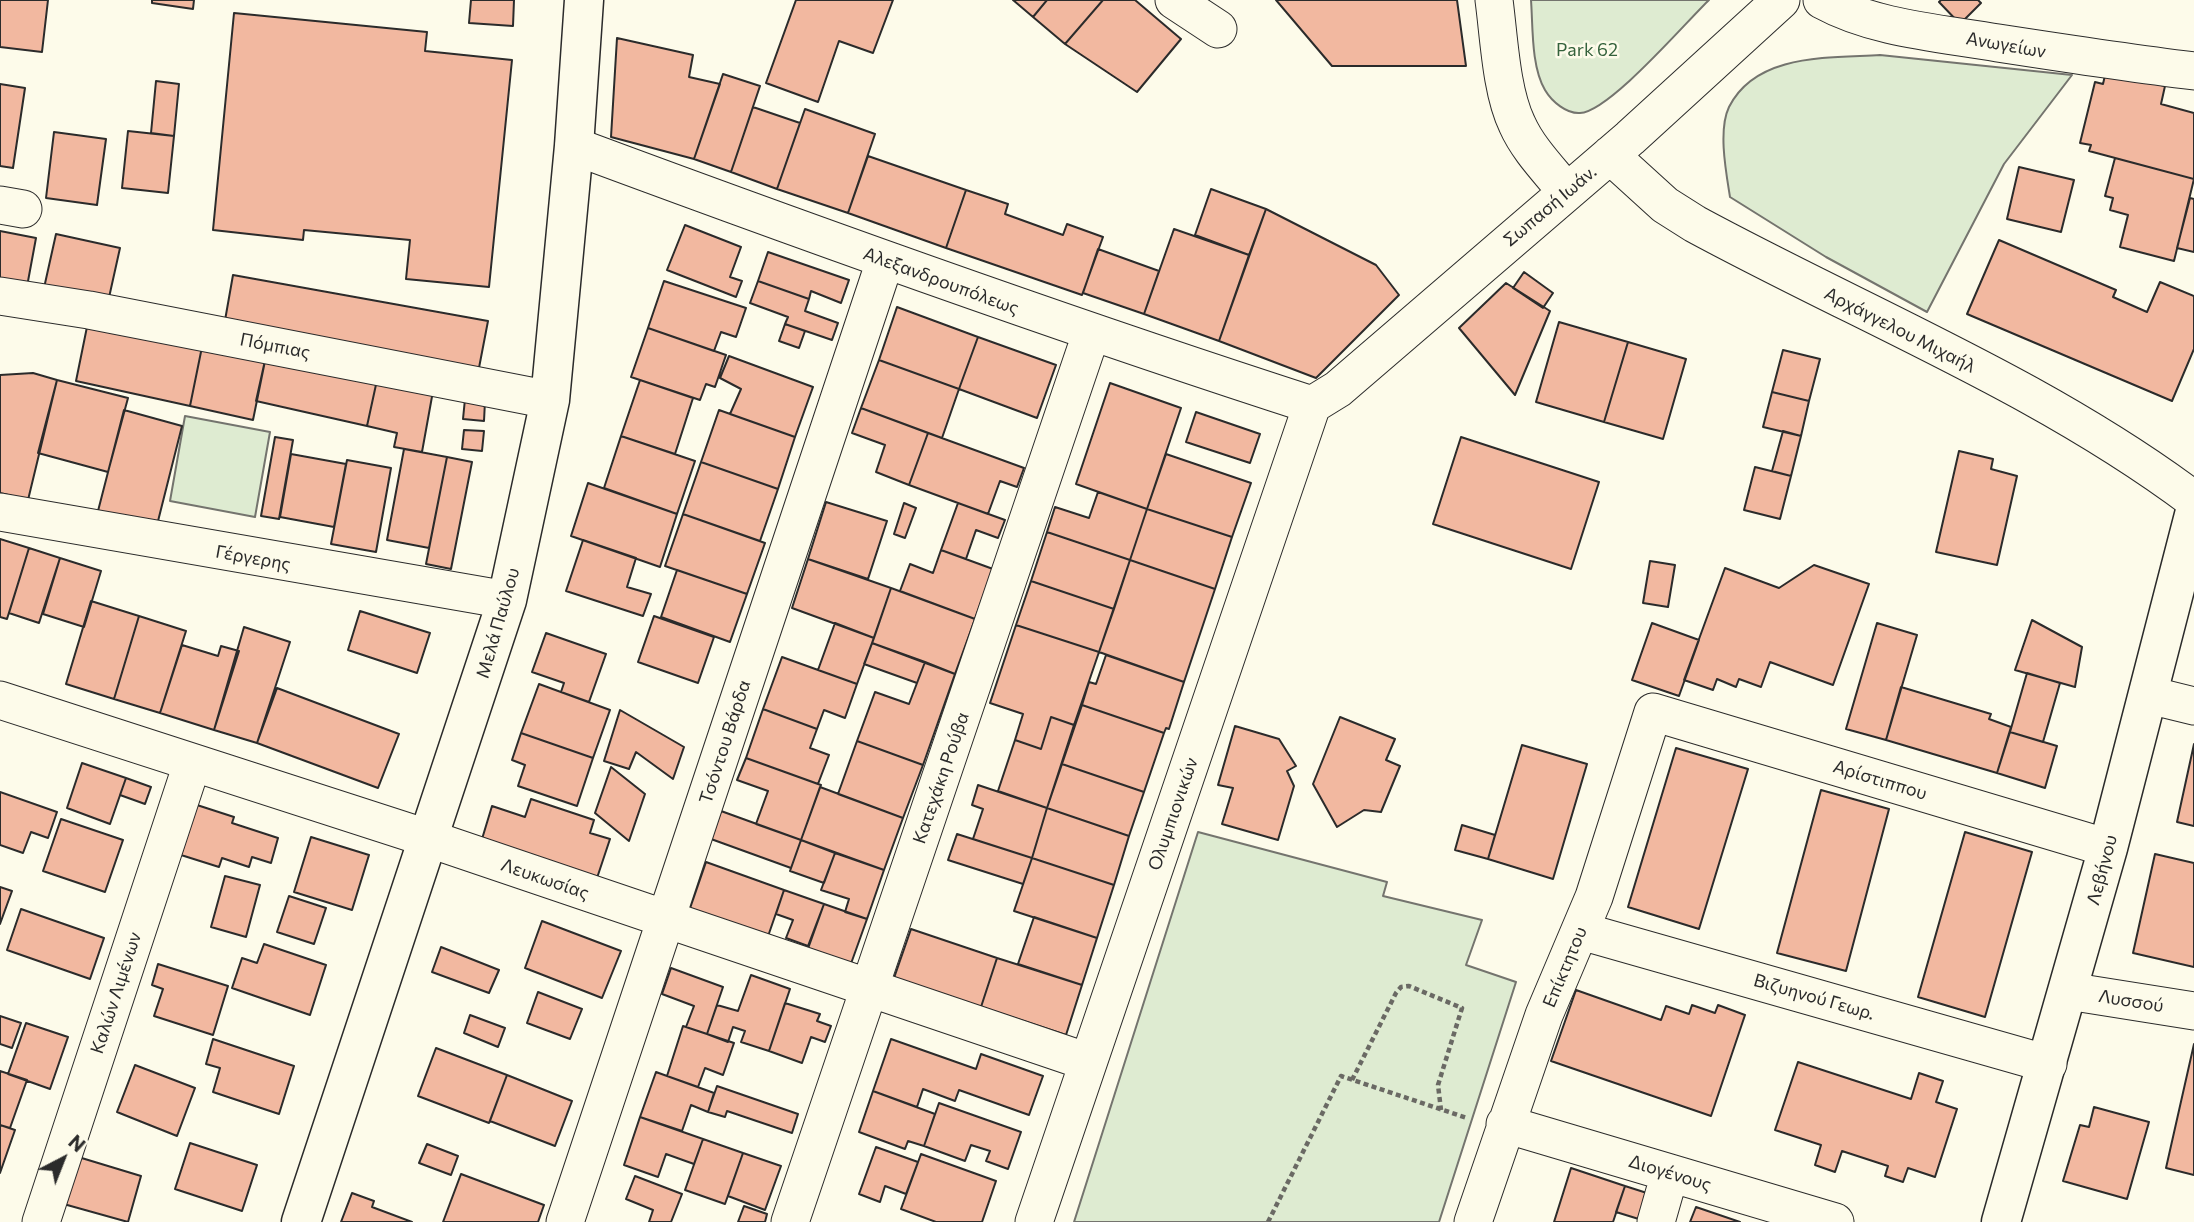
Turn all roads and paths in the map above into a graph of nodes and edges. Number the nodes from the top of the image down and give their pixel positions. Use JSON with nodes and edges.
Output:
{"nodes":[{"id":1,"x":584,"y":0,"type":"edge"},
{"id":2,"x":1174,"y":0,"type":"edge"},
{"id":3,"x":1494,"y":0,"type":"edge"},
{"id":4,"x":1781,"y":0,"type":"edge"},
{"id":5,"x":1822,"y":0,"type":"edge"},
{"id":6,"x":1218,"y":29,"type":"dead end"},
{"id":7,"x":2194,"y":71,"type":"edge"},
{"id":8,"x":574,"y":146,"type":"junction"},
{"id":9,"x":1610,"y":155,"type":"junction"},
{"id":10,"x":1566,"y":191,"type":"junction"},
{"id":11,"x":885,"y":261,"type":"junction"},
{"id":12,"x":0,"y":296,"type":"edge"},
{"id":13,"x":1091,"y":334,"type":"junction"},
{"id":14,"x":550,"y":400,"type":"junction"},
{"id":15,"x":1312,"y":405,"type":"junction"},
{"id":16,"x":2194,"y":500,"type":"edge"},
{"id":17,"x":0,"y":512,"type":"edge"},
{"id":18,"x":2194,"y":515,"type":"edge"},
{"id":19,"x":508,"y":600,"type":"junction"},
{"id":20,"x":2149,"y":695,"type":"junction"},
{"id":21,"x":0,"y":700,"type":"edge"},
{"id":22,"x":2194,"y":706,"type":"edge"},
{"id":23,"x":1653,"y":712,"type":"joint"},
{"id":24,"x":192,"y":764,"type":"junction"},
{"id":25,"x":430,"y":839,"type":"junction"},
{"id":26,"x":2108,"y":848,"type":"junction"},
{"id":27,"x":665,"y":921,"type":"junction"},
{"id":28,"x":1581,"y":931,"type":"junction"},
{"id":29,"x":869,"y":990,"type":"junction"},
{"id":30,"x":2068,"y":991,"type":"junction"},
{"id":31,"x":2194,"y":1011,"type":"edge"},
{"id":32,"x":1088,"y":1062,"type":"junction"},
{"id":33,"x":2048,"y":1064,"type":"junction"},
{"id":34,"x":1352,"y":1080,"type":"junction"},
{"id":35,"x":1441,"y":1110,"type":"junction"},
{"id":36,"x":1505,"y":1124,"type":"junction"},
{"id":37,"x":1670,"y":1173,"type":"junction"},
{"id":38,"x":41,"y":1222,"type":"edge"},
{"id":39,"x":301,"y":1222,"type":"edge"},
{"id":40,"x":565,"y":1222,"type":"edge"},
{"id":41,"x":790,"y":1222,"type":"edge"},
{"id":42,"x":1034,"y":1222,"type":"edge"},
{"id":43,"x":1268,"y":1222,"type":"edge"},
{"id":44,"x":1473,"y":1222,"type":"edge"},
{"id":45,"x":1656,"y":1222,"type":"edge"},
{"id":46,"x":1835,"y":1222,"type":"edge"},
{"id":47,"x":2001,"y":1222,"type":"edge"}],
"edges":[{"from":1,"to":8,"type":"street","name":"Μελά Παύλου"},
{"from":2,"to":6,"type":"street"},
{"from":3,"to":10,"type":"street"},
{"from":4,"to":9,"type":"street","name":"Σωπασή Ιωάν."},
{"from":5,"to":7,"type":"street","name":"Ανωγείων"},
{"from":8,"to":11,"type":"street","name":"Αλεξανδρουπόλεως"},
{"from":8,"to":14,"type":"street","name":"Μελά Παύλου"},
{"from":9,"to":10,"type":"street","name":"Σωπασή Ιωάν."},
{"from":9,"to":16,"type":"street","name":"Αρχάγγελου Μιχαήλ"},
{"from":10,"to":15,"type":"street","name":"Σωπασή Ιωάν."},
{"from":11,"to":13,"type":"street","name":"Αλεξανδρουπόλεως"},
{"from":11,"to":27,"type":"street","name":"Τσόντου Βάρδα"},
{"from":12,"to":14,"type":"street","name":"Πόμπιας"},
{"from":13,"to":15,"type":"street","name":"Αλεξανδρουπόλεως"},
{"from":13,"to":29,"type":"street","name":"Κατεχάκη Ρούβα"},
{"from":14,"to":19,"type":"street","name":"Μελά Παύλου"},
{"from":15,"to":32,"type":"street","name":"Ολυμπιονικών"},
{"from":17,"to":19,"type":"street","name":"Γέργερης"},
{"from":18,"to":20,"type":"street","name":"Λεβήνου"},
{"from":19,"to":25,"type":"street","name":"Μελά Παύλου"},
{"from":20,"to":22,"type":"street"},
{"from":20,"to":26,"type":"street","name":"Λεβήνου"},
{"from":21,"to":24,"type":"street","name":"Λευκωσίας"},
{"from":23,"to":26,"type":"street","name":"Αρίστιππου"},
{"from":23,"to":28,"type":"street","name":"Επίκτητου"},
{"from":24,"to":25,"type":"street","name":"Λευκωσίας"},
{"from":24,"to":38,"type":"street","name":"Καλών Λιμένων"},
{"from":25,"to":27,"type":"street","name":"Λευκωσίας"},
{"from":25,"to":39,"type":"street","name":"Μελά Παύλου"},
{"from":26,"to":30,"type":"street","name":"Λεβήνου"},
{"from":27,"to":29,"type":"street","name":"Λευκωσίας"},
{"from":27,"to":40,"type":"street","name":"Τσόντου Βάρδα"},
{"from":28,"to":33,"type":"street","name":"Βιζυηνού Γεωρ."},
{"from":28,"to":36,"type":"street","name":"Επίκτητου"},
{"from":29,"to":32,"type":"street","name":"Λευκωσίας"},
{"from":29,"to":41,"type":"street","name":"Κατεχάκη Ρούβα"},
{"from":30,"to":31,"type":"street","name":"Λυσσού"},
{"from":30,"to":33,"type":"street","name":"Λεβήνου"},
{"from":32,"to":42,"type":"street","name":"Ολυμπιονικών"},
{"from":33,"to":47,"type":"street","name":"Λεβήνου"},
{"from":34,"to":35,"type":"path"},
{"from":34,"to":35,"type":"path"},
{"from":34,"to":43,"type":"path"},
{"from":35,"to":36,"type":"path"},
{"from":36,"to":37,"type":"street","name":"Διογένους"},
{"from":36,"to":44,"type":"street","name":"Επίκτητου"},
{"from":37,"to":45,"type":"street"},
{"from":37,"to":46,"type":"street","name":"Διογένους"}]}
